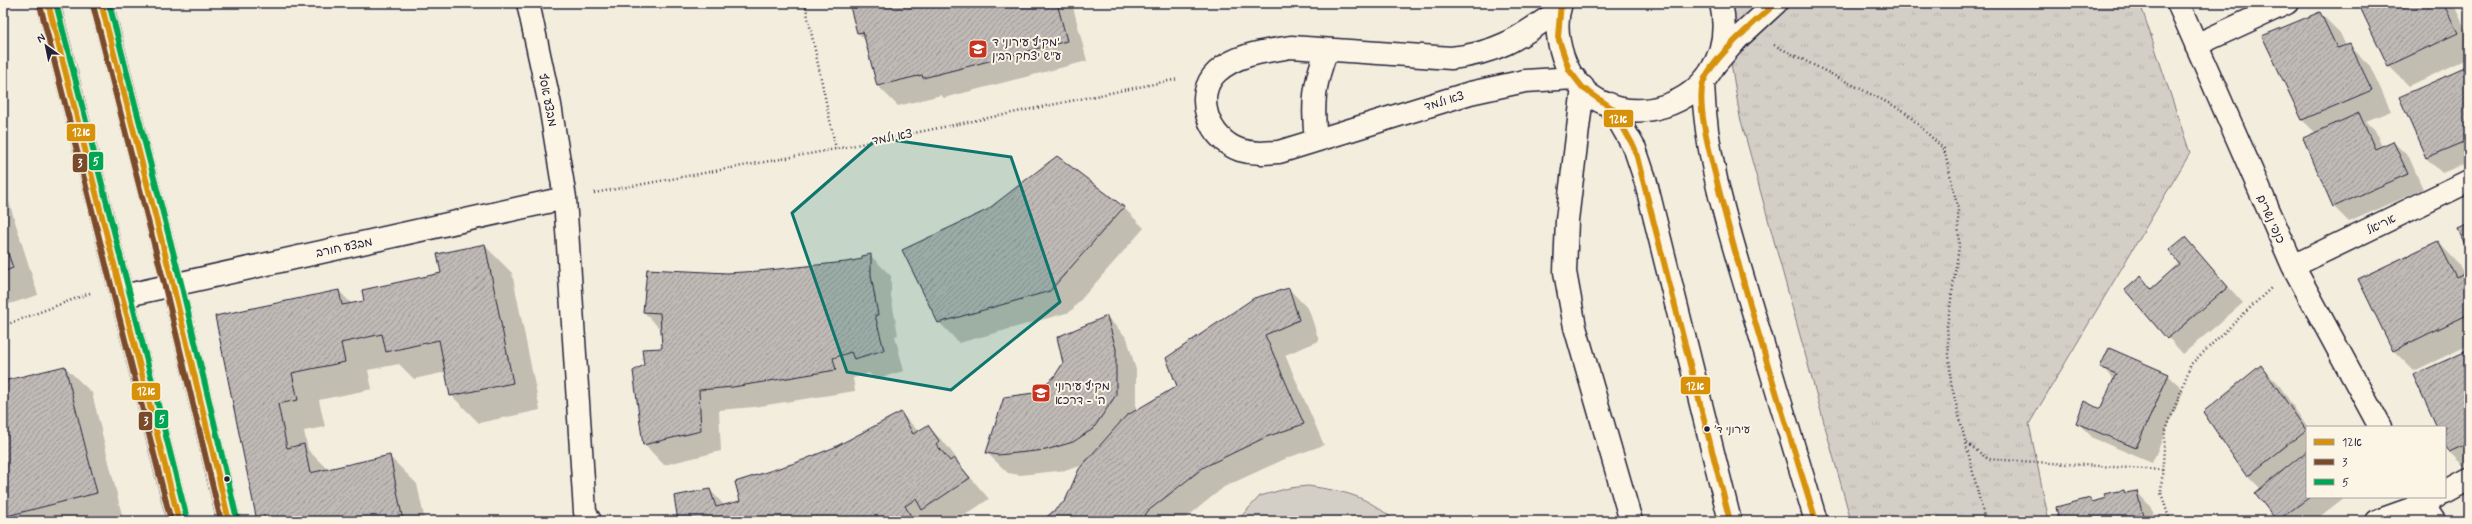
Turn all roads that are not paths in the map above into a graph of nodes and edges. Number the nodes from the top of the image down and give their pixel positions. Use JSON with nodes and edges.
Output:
{"nodes":[{"id":1,"x":48,"y":3,"type":"edge"},
{"id":2,"x":101,"y":3,"type":"edge"},
{"id":3,"x":528,"y":3,"type":"edge"},
{"id":4,"x":1721,"y":3,"type":"edge"},
{"id":5,"x":2178,"y":3,"type":"edge"},
{"id":6,"x":2288,"y":3,"type":"edge"},
{"id":7,"x":1560,"y":7,"type":"edge"},
{"id":8,"x":1769,"y":10,"type":"edge"},
{"id":9,"x":2196,"y":45,"type":"junction"},
{"id":10,"x":1327,"y":50,"type":"junction"},
{"id":11,"x":1716,"y":63,"type":"junction"},
{"id":12,"x":1579,"y":83,"type":"junction"},
{"id":13,"x":1703,"y":83,"type":"junction"},
{"id":14,"x":1609,"y":104,"type":"junction"},
{"id":15,"x":1316,"y":140,"type":"junction"},
{"id":16,"x":2469,"y":181,"type":"edge"},
{"id":17,"x":565,"y":198,"type":"junction"},
{"id":18,"x":2293,"y":266,"type":"junction"},
{"id":19,"x":173,"y":285,"type":"junction"},
{"id":20,"x":123,"y":296,"type":"junction"},
{"id":21,"x":2379,"y":426,"type":"edge"},
{"id":22,"x":2469,"y":480,"type":"edge"},
{"id":23,"x":2446,"y":492,"type":"edge"},
{"id":24,"x":2428,"y":505,"type":"edge"},
{"id":25,"x":179,"y":521,"type":"edge"},
{"id":26,"x":230,"y":521,"type":"edge"},
{"id":27,"x":590,"y":521,"type":"edge"},
{"id":28,"x":1630,"y":521,"type":"edge"},
{"id":29,"x":1730,"y":521,"type":"edge"},
{"id":30,"x":1816,"y":521,"type":"edge"},
{"id":31,"x":2377,"y":521,"type":"edge"}],
"edges":[{"from":1,"to":20,"type":"street"},
{"from":2,"to":19,"type":"street"},
{"from":3,"to":17,"type":"street","name":"מבצע אסף"},
{"from":4,"to":11,"type":"street"},
{"from":5,"to":9,"type":"street","name":"כנפי נשרים"},
{"from":6,"to":9,"type":"street"},
{"from":7,"to":10,"type":"street","name":"צא ולמד"},
{"from":7,"to":12,"type":"street"},
{"from":8,"to":11,"type":"street"},
{"from":9,"to":18,"type":"street","name":"כנפי נשרים"},
{"from":10,"to":15,"type":"street"},
{"from":10,"to":15,"type":"street","name":"צא ולמד"},
{"from":11,"to":13,"type":"street"},
{"from":12,"to":14,"type":"street"},
{"from":12,"to":15,"type":"street","name":"צא ולמד"},
{"from":12,"to":28,"type":"street"},
{"from":13,"to":14,"type":"street"},
{"from":13,"to":30,"type":"street"},
{"from":14,"to":29,"type":"street"},
{"from":16,"to":18,"type":"street","name":"אריאל"},
{"from":17,"to":19,"type":"street","name":"מבצע חורב"},
{"from":17,"to":27,"type":"street","name":"מבצע אסף"},
{"from":18,"to":21,"type":"street","name":"כנפי נשרים"},
{"from":19,"to":20,"type":"street","name":"מבצע חורב"},
{"from":19,"to":26,"type":"street"},
{"from":20,"to":25,"type":"street"},
{"from":22,"to":23,"type":"street"},
{"from":24,"to":31,"type":"street"}]}
